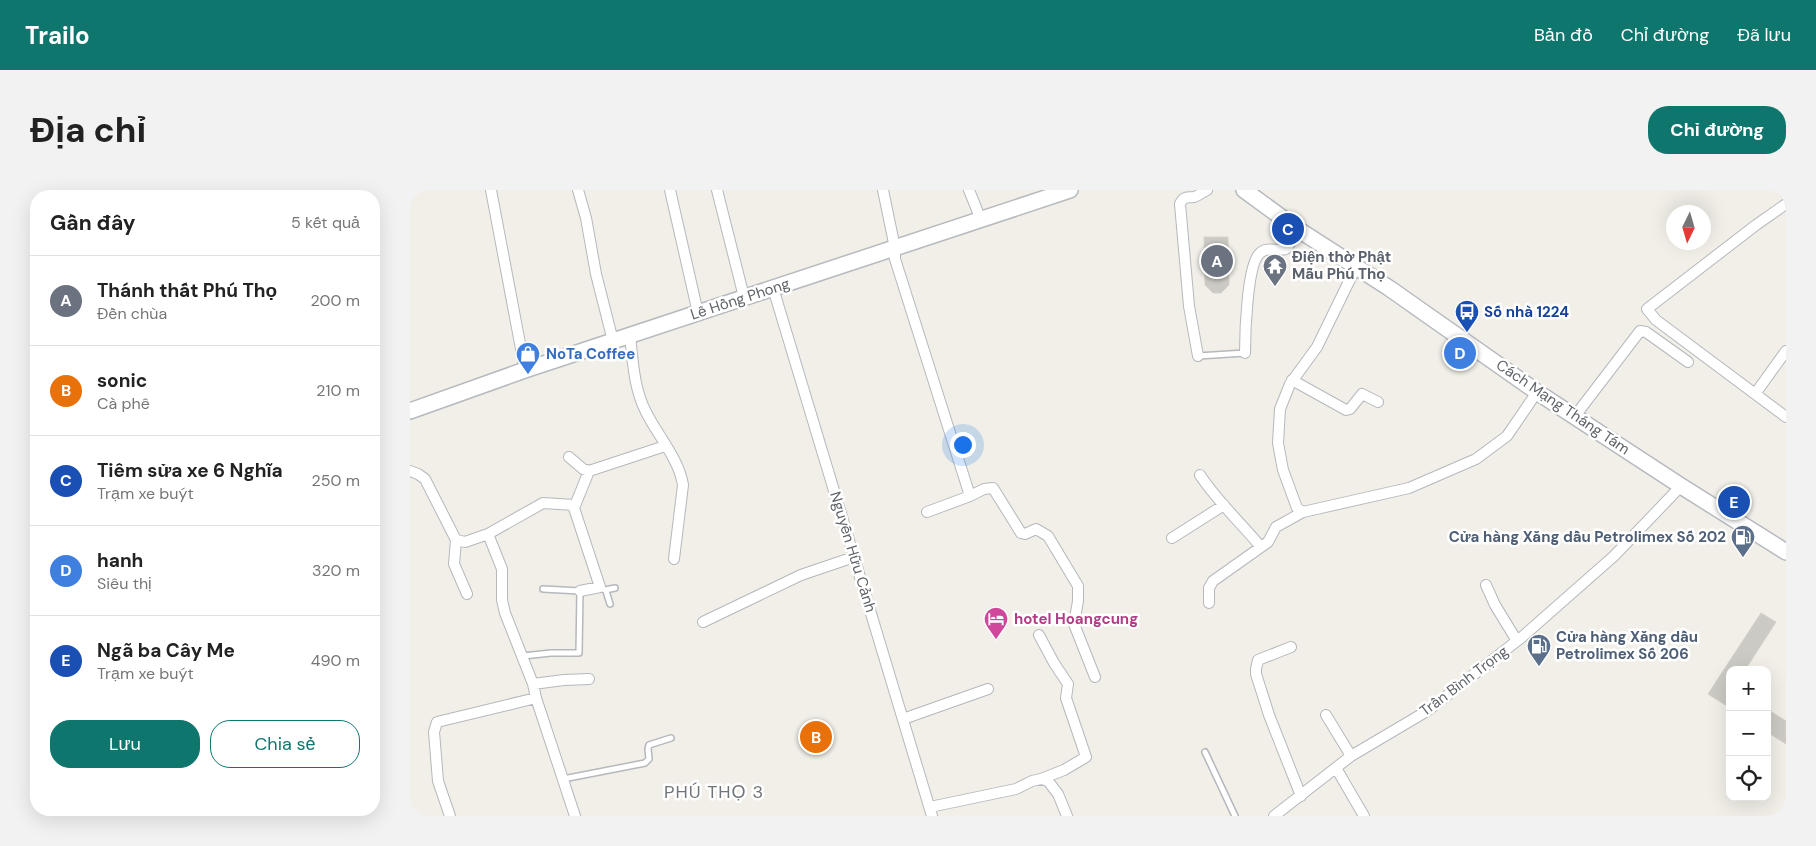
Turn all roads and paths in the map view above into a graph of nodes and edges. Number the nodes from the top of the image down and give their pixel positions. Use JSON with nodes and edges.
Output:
{"nodes":[{"id":1,"x":491,"y":190,"type":"edge"},
{"id":2,"x":578,"y":190,"type":"edge"},
{"id":3,"x":670,"y":190,"type":"edge"},
{"id":4,"x":718,"y":190,"type":"edge"},
{"id":5,"x":883,"y":190,"type":"edge"},
{"id":6,"x":969,"y":190,"type":"edge"},
{"id":7,"x":1070,"y":190,"type":"edge"},
{"id":8,"x":1207,"y":190,"type":"edge"},
{"id":9,"x":1244,"y":190,"type":"edge"},
{"id":10,"x":1786,"y":204,"type":"edge"},
{"id":11,"x":981,"y":220,"type":"junction"},
{"id":12,"x":1299,"y":230,"type":"junction"},
{"id":13,"x":894,"y":248,"type":"junction"},
{"id":14,"x":1356,"y":267,"type":"junction"},
{"id":15,"x":773,"y":288,"type":"junction"},
{"id":16,"x":744,"y":297,"type":"junction"},
{"id":17,"x":698,"y":313,"type":"junction"},
{"id":18,"x":630,"y":336,"type":"junction"},
{"id":19,"x":613,"y":341,"type":"junction"},
{"id":20,"x":1786,"y":351,"type":"edge"},
{"id":21,"x":1245,"y":353,"type":"joint"},
{"id":22,"x":1198,"y":356,"type":"joint"},
{"id":23,"x":1688,"y":362,"type":"dead end"},
{"id":24,"x":525,"y":370,"type":"junction"},
{"id":25,"x":1292,"y":380,"type":"junction"},
{"id":26,"x":1537,"y":392,"type":"junction"},
{"id":27,"x":1755,"y":394,"type":"junction"},
{"id":28,"x":1378,"y":402,"type":"dead end"},
{"id":29,"x":410,"y":411,"type":"edge"},
{"id":30,"x":1575,"y":416,"type":"junction"},
{"id":31,"x":1786,"y":417,"type":"edge"},
{"id":32,"x":665,"y":446,"type":"junction"},
{"id":33,"x":569,"y":457,"type":"dead end"},
{"id":34,"x":410,"y":471,"type":"edge"},
{"id":35,"x":589,"y":471,"type":"junction"},
{"id":36,"x":1200,"y":475,"type":"dead end"},
{"id":37,"x":1681,"y":486,"type":"junction"},
{"id":38,"x":970,"y":496,"type":"junction"},
{"id":39,"x":574,"y":505,"type":"junction"},
{"id":40,"x":1224,"y":505,"type":"junction"},
{"id":41,"x":927,"y":512,"type":"dead end"},
{"id":42,"x":1302,"y":512,"type":"junction"},
{"id":43,"x":488,"y":534,"type":"junction"},
{"id":44,"x":1172,"y":538,"type":"dead end"},
{"id":45,"x":456,"y":540,"type":"junction"},
{"id":46,"x":1261,"y":547,"type":"junction"},
{"id":47,"x":1786,"y":552,"type":"edge"},
{"id":48,"x":854,"y":557,"type":"junction"},
{"id":49,"x":674,"y":559,"type":"dead end"},
{"id":50,"x":1486,"y":585,"type":"dead end"},
{"id":51,"x":615,"y":588,"type":"dead end"},
{"id":52,"x":543,"y":589,"type":"dead end"},
{"id":53,"x":603,"y":589,"type":"junction"},
{"id":54,"x":580,"y":591,"type":"junction"},
{"id":55,"x":467,"y":594,"type":"dead end"},
{"id":56,"x":1209,"y":603,"type":"dead end"},
{"id":57,"x":610,"y":604,"type":"dead end"},
{"id":58,"x":703,"y":622,"type":"dead end"},
{"id":59,"x":1039,"y":635,"type":"dead end"},
{"id":60,"x":1517,"y":641,"type":"junction"},
{"id":61,"x":1291,"y":647,"type":"dead end"},
{"id":62,"x":522,"y":656,"type":"junction"},
{"id":63,"x":1095,"y":677,"type":"dead end"},
{"id":64,"x":589,"y":679,"type":"dead end"},
{"id":65,"x":533,"y":684,"type":"junction"},
{"id":66,"x":988,"y":689,"type":"dead end"},
{"id":67,"x":536,"y":698,"type":"junction"},
{"id":68,"x":1326,"y":715,"type":"dead end"},
{"id":69,"x":903,"y":718,"type":"junction"},
{"id":70,"x":671,"y":738,"type":"dead end"},
{"id":71,"x":1205,"y":752,"type":"dead end"},
{"id":72,"x":1352,"y":756,"type":"junction"},
{"id":73,"x":1336,"y":768,"type":"junction"},
{"id":74,"x":562,"y":779,"type":"junction"},
{"id":75,"x":1042,"y":780,"type":"junction"},
{"id":76,"x":1301,"y":796,"type":"junction"},
{"id":77,"x":931,"y":812,"type":"edge"},
{"id":78,"x":450,"y":816,"type":"edge"},
{"id":79,"x":575,"y":816,"type":"edge"},
{"id":80,"x":1067,"y":816,"type":"edge"},
{"id":81,"x":1235,"y":816,"type":"edge"},
{"id":82,"x":1274,"y":816,"type":"edge"},
{"id":83,"x":1364,"y":816,"type":"edge"}],
"edges":[{"from":1,"to":24,"type":"street"},
{"from":2,"to":19,"type":"street"},
{"from":3,"to":17,"type":"street"},
{"from":4,"to":16,"type":"street"},
{"from":5,"to":13,"type":"street"},
{"from":6,"to":11,"type":"street"},
{"from":7,"to":11,"type":"street","name":"Lê Hồng Phong"},
{"from":8,"to":22,"type":"street"},
{"from":9,"to":12,"type":"street","name":"Cách Mạng Tháng Tám"},
{"from":10,"to":27,"type":"street"},
{"from":11,"to":13,"type":"street","name":"Lê Hồng Phong"},
{"from":12,"to":14,"type":"street","name":"Cách Mạng Tháng Tám"},
{"from":12,"to":21,"type":"street"},
{"from":13,"to":15,"type":"street","name":"Lê Hồng Phong"},
{"from":13,"to":38,"type":"street"},
{"from":14,"to":25,"type":"street"},
{"from":14,"to":26,"type":"street","name":"Cách Mạng Tháng Tám"},
{"from":15,"to":16,"type":"street","name":"Lê Hồng Phong"},
{"from":15,"to":48,"type":"street","name":"Nguyễn Hữu Cảnh"},
{"from":16,"to":17,"type":"street","name":"Lê Hồng Phong"},
{"from":17,"to":18,"type":"street","name":"Lê Hồng Phong"},
{"from":18,"to":19,"type":"street","name":"Lê Hồng Phong"},
{"from":18,"to":32,"type":"street"},
{"from":19,"to":24,"type":"street","name":"Lê Hồng Phong"},
{"from":20,"to":27,"type":"street"},
{"from":21,"to":22,"type":"lane"},
{"from":23,"to":30,"type":"street"},
{"from":24,"to":29,"type":"street","name":"Lê Hồng Phong"},
{"from":25,"to":28,"type":"street"},
{"from":25,"to":42,"type":"street"},
{"from":26,"to":30,"type":"street","name":"Cách Mạng Tháng Tám"},
{"from":26,"to":42,"type":"street"},
{"from":27,"to":31,"type":"street"},
{"from":30,"to":37,"type":"street","name":"Cách Mạng Tháng Tám"},
{"from":32,"to":35,"type":"street"},
{"from":32,"to":49,"type":"street"},
{"from":33,"to":35,"type":"street"},
{"from":34,"to":45,"type":"street"},
{"from":35,"to":39,"type":"street"},
{"from":36,"to":40,"type":"street"},
{"from":37,"to":47,"type":"street","name":"Cách Mạng Tháng Tám"},
{"from":37,"to":60,"type":"street","name":"Trần Bình Trọng"},
{"from":38,"to":41,"type":"street"},
{"from":38,"to":63,"type":"street"},
{"from":39,"to":43,"type":"street"},
{"from":39,"to":53,"type":"street"},
{"from":40,"to":44,"type":"street"},
{"from":40,"to":46,"type":"street"},
{"from":42,"to":46,"type":"street"},
{"from":43,"to":45,"type":"street"},
{"from":43,"to":62,"type":"street"},
{"from":45,"to":55,"type":"street"},
{"from":46,"to":56,"type":"street"},
{"from":48,"to":58,"type":"street"},
{"from":48,"to":69,"type":"street","name":"Nguyễn Hữu Cảnh"},
{"from":50,"to":60,"type":"street"},
{"from":51,"to":53,"type":"lane"},
{"from":52,"to":54,"type":"lane"},
{"from":53,"to":54,"type":"street"},
{"from":53,"to":57,"type":"lane"},
{"from":54,"to":62,"type":"lane"},
{"from":59,"to":75,"type":"street"},
{"from":60,"to":72,"type":"street","name":"Trần Bình Trọng"},
{"from":61,"to":76,"type":"street"},
{"from":62,"to":65,"type":"street"},
{"from":64,"to":65,"type":"street"},
{"from":65,"to":67,"type":"street"},
{"from":66,"to":69,"type":"street"},
{"from":67,"to":74,"type":"street"},
{"from":67,"to":78,"type":"street"},
{"from":68,"to":72,"type":"street"},
{"from":69,"to":77,"type":"street","name":"Nguyễn Hữu Cảnh"},
{"from":70,"to":74,"type":"lane"},
{"from":71,"to":81,"type":"lane"},
{"from":72,"to":73,"type":"street","name":"Trần Bình Trọng"},
{"from":73,"to":76,"type":"street","name":"Trần Bình Trọng"},
{"from":73,"to":83,"type":"street"},
{"from":74,"to":79,"type":"street"},
{"from":75,"to":77,"type":"street"},
{"from":75,"to":80,"type":"street"},
{"from":76,"to":82,"type":"street","name":"Trần Bình Trọng"}]}
